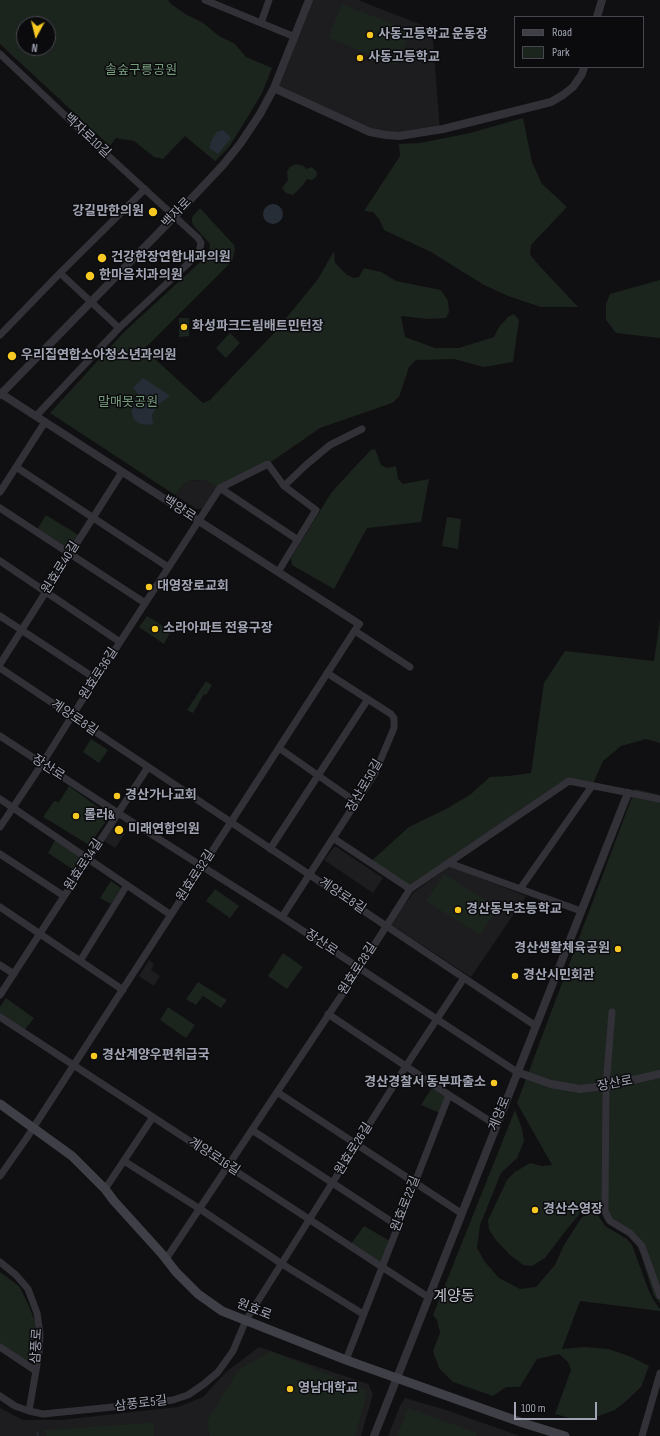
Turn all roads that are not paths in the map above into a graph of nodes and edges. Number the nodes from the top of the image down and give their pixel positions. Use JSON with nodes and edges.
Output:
{"nodes":[{"id":1,"x":205,"y":0,"type":"edge"},
{"id":2,"x":269,"y":0,"type":"edge"},
{"id":3,"x":309,"y":0,"type":"edge"},
{"id":4,"x":602,"y":0,"type":"edge"},
{"id":5,"x":597,"y":16,"type":"edge"},
{"id":6,"x":261,"y":23,"type":"junction"},
{"id":7,"x":295,"y":37,"type":"junction"},
{"id":8,"x":0,"y":54,"type":"edge"},
{"id":9,"x":584,"y":68,"type":"edge"},
{"id":10,"x":274,"y":88,"type":"junction"},
{"id":11,"x":145,"y":189,"type":"junction"},
{"id":12,"x":174,"y":216,"type":"junction"},
{"id":13,"x":60,"y":273,"type":"junction"},
{"id":14,"x":90,"y":301,"type":"junction"},
{"id":15,"x":119,"y":328,"type":"junction"},
{"id":16,"x":0,"y":336,"type":"edge"},
{"id":17,"x":0,"y":394,"type":"edge"},
{"id":18,"x":36,"y":416,"type":"junction"},
{"id":19,"x":44,"y":422,"type":"junction"},
{"id":20,"x":362,"y":429,"type":"dead end"},
{"id":21,"x":16,"y":467,"type":"junction"},
{"id":22,"x":122,"y":472,"type":"junction"},
{"id":23,"x":284,"y":486,"type":"junction"},
{"id":24,"x":220,"y":488,"type":"junction"},
{"id":25,"x":0,"y":492,"type":"edge"},
{"id":26,"x":0,"y":508,"type":"edge"},
{"id":27,"x":93,"y":518,"type":"junction"},
{"id":28,"x":198,"y":521,"type":"junction"},
{"id":29,"x":298,"y":540,"type":"junction"},
{"id":30,"x":70,"y":554,"type":"junction"},
{"id":31,"x":0,"y":561,"type":"edge"},
{"id":32,"x":168,"y":567,"type":"junction"},
{"id":33,"x":278,"y":572,"type":"junction"},
{"id":34,"x":46,"y":592,"type":"junction"},
{"id":35,"x":146,"y":603,"type":"junction"},
{"id":36,"x":0,"y":616,"type":"edge"},
{"id":37,"x":357,"y":628,"type":"junction"},
{"id":38,"x":22,"y":630,"type":"junction"},
{"id":39,"x":120,"y":642,"type":"junction"},
{"id":40,"x":0,"y":664,"type":"edge"},
{"id":41,"x":410,"y":667,"type":"dead end"},
{"id":42,"x":0,"y":668,"type":"edge"},
{"id":43,"x":327,"y":673,"type":"junction"},
{"id":44,"x":96,"y":679,"type":"junction"},
{"id":45,"x":368,"y":699,"type":"junction"},
{"id":46,"x":72,"y":716,"type":"junction"},
{"id":47,"x":0,"y":736,"type":"edge"},
{"id":48,"x":279,"y":748,"type":"junction"},
{"id":49,"x":42,"y":764,"type":"junction"},
{"id":50,"x":148,"y":767,"type":"junction"},
{"id":51,"x":318,"y":775,"type":"junction"},
{"id":52,"x":592,"y":786,"type":"junction"},
{"id":53,"x":628,"y":793,"type":"junction"},
{"id":54,"x":0,"y":799,"type":"edge"},
{"id":55,"x":660,"y":799,"type":"edge"},
{"id":56,"x":356,"y":802,"type":"junction"},
{"id":57,"x":13,"y":808,"type":"junction"},
{"id":58,"x":118,"y":813,"type":"junction"},
{"id":59,"x":231,"y":822,"type":"junction"},
{"id":60,"x":0,"y":827,"type":"edge"},
{"id":61,"x":333,"y":838,"type":"junction"},
{"id":62,"x":270,"y":849,"type":"junction"},
{"id":63,"x":0,"y":854,"type":"edge"},
{"id":64,"x":88,"y":859,"type":"junction"},
{"id":65,"x":448,"y":863,"type":"junction"},
{"id":66,"x":203,"y":866,"type":"junction"},
{"id":67,"x":309,"y":874,"type":"junction"},
{"id":68,"x":127,"y":885,"type":"junction"},
{"id":69,"x":410,"y":889,"type":"junction"},
{"id":70,"x":520,"y":889,"type":"junction"},
{"id":71,"x":64,"y":896,"type":"junction"},
{"id":72,"x":0,"y":907,"type":"edge"},
{"id":73,"x":581,"y":911,"type":"junction"},
{"id":74,"x":171,"y":915,"type":"junction"},
{"id":75,"x":282,"y":917,"type":"junction"},
{"id":76,"x":386,"y":926,"type":"junction"},
{"id":77,"x":40,"y":934,"type":"junction"},
{"id":78,"x":80,"y":961,"type":"junction"},
{"id":79,"x":0,"y":965,"type":"edge"},
{"id":80,"x":359,"y":969,"type":"junction"},
{"id":81,"x":14,"y":974,"type":"junction"},
{"id":82,"x":464,"y":978,"type":"junction"},
{"id":83,"x":123,"y":990,"type":"junction"},
{"id":84,"x":0,"y":995,"type":"edge"},
{"id":85,"x":612,"y":1012,"type":"dead end"},
{"id":86,"x":328,"y":1014,"type":"junction"},
{"id":87,"x":0,"y":1017,"type":"edge"},
{"id":88,"x":438,"y":1019,"type":"junction"},
{"id":89,"x":536,"y":1026,"type":"junction"},
{"id":90,"x":74,"y":1066,"type":"junction"},
{"id":91,"x":406,"y":1066,"type":"junction"},
{"id":92,"x":517,"y":1072,"type":"junction"},
{"id":93,"x":660,"y":1074,"type":"edge"},
{"id":94,"x":606,"y":1086,"type":"junction"},
{"id":95,"x":277,"y":1092,"type":"junction"},
{"id":96,"x":449,"y":1095,"type":"junction"},
{"id":97,"x":0,"y":1104,"type":"edge"},
{"id":98,"x":153,"y":1117,"type":"junction"},
{"id":99,"x":496,"y":1125,"type":"junction"},
{"id":100,"x":33,"y":1128,"type":"junction"},
{"id":101,"x":252,"y":1130,"type":"junction"},
{"id":102,"x":357,"y":1144,"type":"junction"},
{"id":103,"x":124,"y":1161,"type":"junction"},
{"id":104,"x":228,"y":1166,"type":"junction"},
{"id":105,"x":1,"y":1174,"type":"edge"},
{"id":106,"x":415,"y":1183,"type":"junction"},
{"id":107,"x":332,"y":1184,"type":"junction"},
{"id":108,"x":105,"y":1189,"type":"junction"},
{"id":109,"x":200,"y":1209,"type":"junction"},
{"id":110,"x":461,"y":1213,"type":"junction"},
{"id":111,"x":310,"y":1220,"type":"junction"},
{"id":112,"x":398,"y":1226,"type":"junction"},
{"id":113,"x":166,"y":1259,"type":"junction"},
{"id":114,"x":0,"y":1262,"type":"edge"},
{"id":115,"x":282,"y":1264,"type":"junction"},
{"id":116,"x":382,"y":1267,"type":"junction"},
{"id":117,"x":660,"y":1296,"type":"edge"},
{"id":118,"x":428,"y":1297,"type":"junction"},
{"id":119,"x":363,"y":1314,"type":"junction"},
{"id":120,"x":246,"y":1320,"type":"junction"},
{"id":121,"x":0,"y":1347,"type":"edge"},
{"id":122,"x":346,"y":1360,"type":"junction"},
{"id":123,"x":36,"y":1371,"type":"junction"},
{"id":124,"x":660,"y":1373,"type":"edge"},
{"id":125,"x":396,"y":1377,"type":"junction"},
{"id":126,"x":0,"y":1396,"type":"edge"},
{"id":127,"x":29,"y":1411,"type":"junction"},
{"id":128,"x":374,"y":1436,"type":"edge"},
{"id":129,"x":565,"y":1436,"type":"edge"},
{"id":130,"x":642,"y":1436,"type":"edge"}],
"edges":[{"from":1,"to":6,"type":"street"},
{"from":2,"to":6,"type":"street"},
{"from":3,"to":7,"type":"street","name":"백자로"},
{"from":4,"to":5,"type":"street"},
{"from":6,"to":7,"type":"street"},
{"from":7,"to":10,"type":"street","name":"백자로"},
{"from":8,"to":11,"type":"street","name":"백자로10길"},
{"from":9,"to":10,"type":"street"},
{"from":10,"to":12,"type":"street","name":"백자로"},
{"from":11,"to":12,"type":"street","name":"백자로10길"},
{"from":11,"to":13,"type":"street"},
{"from":12,"to":14,"type":"street","name":"백자로"},
{"from":12,"to":15,"type":"street","name":"백자로10길"},
{"from":13,"to":14,"type":"street"},
{"from":13,"to":16,"type":"street"},
{"from":14,"to":15,"type":"street"},
{"from":14,"to":17,"type":"street","name":"백자로"},
{"from":15,"to":18,"type":"street"},
{"from":17,"to":18,"type":"street","name":"백양로"},
{"from":18,"to":19,"type":"street","name":"백양로"},
{"from":19,"to":21,"type":"street"},
{"from":19,"to":22,"type":"street","name":"백양로"},
{"from":20,"to":23,"type":"street"},
{"from":21,"to":25,"type":"street"},
{"from":21,"to":27,"type":"street"},
{"from":22,"to":27,"type":"street","name":"원효로40길"},
{"from":22,"to":28,"type":"street","name":"백양로"},
{"from":23,"to":24,"type":"street"},
{"from":23,"to":29,"type":"street"},
{"from":24,"to":28,"type":"street","name":"원효로36길"},
{"from":24,"to":29,"type":"street"},
{"from":26,"to":30,"type":"street"},
{"from":27,"to":30,"type":"street","name":"원효로40길"},
{"from":27,"to":32,"type":"street"},
{"from":28,"to":32,"type":"street","name":"원효로36길"},
{"from":28,"to":33,"type":"street","name":"백양로"},
{"from":29,"to":33,"type":"street"},
{"from":30,"to":34,"type":"street","name":"원효로40길"},
{"from":30,"to":35,"type":"street"},
{"from":31,"to":34,"type":"street"},
{"from":32,"to":35,"type":"street","name":"원효로36길"},
{"from":33,"to":37,"type":"street","name":"백양로"},
{"from":34,"to":38,"type":"street","name":"원효로40길"},
{"from":34,"to":39,"type":"street"},
{"from":35,"to":39,"type":"street","name":"원효로36길"},
{"from":36,"to":38,"type":"street"},
{"from":37,"to":41,"type":"street","name":"백양로"},
{"from":37,"to":43,"type":"street","name":"원효로32길"},
{"from":38,"to":40,"type":"street","name":"원효로40길"},
{"from":38,"to":44,"type":"street"},
{"from":39,"to":44,"type":"street","name":"원효로36길"},
{"from":42,"to":46,"type":"street","name":"계양로8길"},
{"from":43,"to":45,"type":"street","name":"장산로50길"},
{"from":43,"to":48,"type":"street","name":"원효로32길"},
{"from":44,"to":46,"type":"street","name":"원효로36길"},
{"from":45,"to":51,"type":"street"},
{"from":45,"to":56,"type":"street","name":"장산로50길"},
{"from":46,"to":49,"type":"street","name":"원효로36길"},
{"from":46,"to":50,"type":"street","name":"계양로8길"},
{"from":47,"to":49,"type":"street","name":"장산로"},
{"from":48,"to":51,"type":"street"},
{"from":48,"to":59,"type":"street","name":"원효로32길"},
{"from":49,"to":57,"type":"street","name":"원효로36길"},
{"from":49,"to":58,"type":"street","name":"장산로"},
{"from":50,"to":58,"type":"street"},
{"from":50,"to":59,"type":"street","name":"계양로8길"},
{"from":51,"to":56,"type":"street"},
{"from":51,"to":62,"type":"street"},
{"from":52,"to":53,"type":"street","name":"원효로28길"},
{"from":52,"to":65,"type":"street","name":"원효로28길"},
{"from":52,"to":70,"type":"street"},
{"from":53,"to":55,"type":"street","name":"원효로28길"},
{"from":53,"to":73,"type":"street","name":"계양로"},
{"from":54,"to":57,"type":"street"},
{"from":56,"to":61,"type":"street","name":"장산로50길"},
{"from":57,"to":60,"type":"street","name":"원효로36길"},
{"from":57,"to":64,"type":"street"},
{"from":58,"to":64,"type":"street","name":"원효로34길"},
{"from":58,"to":66,"type":"street","name":"장산로"},
{"from":59,"to":62,"type":"street","name":"계양로8길"},
{"from":59,"to":66,"type":"street","name":"원효로32길"},
{"from":61,"to":67,"type":"street","name":"장산로50길"},
{"from":61,"to":69,"type":"street"},
{"from":62,"to":67,"type":"street","name":"계양로8길"},
{"from":63,"to":71,"type":"street","name":"원효로34길"},
{"from":64,"to":68,"type":"street"},
{"from":64,"to":71,"type":"street","name":"원효로34길"},
{"from":65,"to":69,"type":"street","name":"원효로28길"},
{"from":65,"to":70,"type":"street"},
{"from":66,"to":74,"type":"street","name":"원효로32길"},
{"from":66,"to":75,"type":"street","name":"장산로"},
{"from":67,"to":75,"type":"street","name":"장산로50길"},
{"from":67,"to":76,"type":"street","name":"계양로8길"},
{"from":68,"to":74,"type":"street"},
{"from":68,"to":78,"type":"street"},
{"from":69,"to":76,"type":"street","name":"원효로28길"},
{"from":70,"to":73,"type":"street"},
{"from":71,"to":77,"type":"street","name":"원효로34길"},
{"from":72,"to":77,"type":"street"},
{"from":73,"to":89,"type":"street","name":"계양로"},
{"from":74,"to":83,"type":"street","name":"원효로32길"},
{"from":75,"to":80,"type":"street","name":"장산로"},
{"from":76,"to":80,"type":"street","name":"원효로28길"},
{"from":76,"to":82,"type":"street","name":"계양로8길"},
{"from":77,"to":78,"type":"street"},
{"from":77,"to":81,"type":"street","name":"원효로34길"},
{"from":78,"to":83,"type":"street"},
{"from":79,"to":81,"type":"street"},
{"from":80,"to":86,"type":"street","name":"원효로28길"},
{"from":80,"to":88,"type":"street","name":"장산로"},
{"from":81,"to":84,"type":"street","name":"원효로34길"},
{"from":82,"to":88,"type":"street","name":"원효로26길"},
{"from":82,"to":89,"type":"street","name":"계양로8길"},
{"from":83,"to":90,"type":"street","name":"원효로32길"},
{"from":85,"to":94,"type":"street"},
{"from":86,"to":91,"type":"street"},
{"from":86,"to":95,"type":"street","name":"원효로28길"},
{"from":87,"to":90,"type":"street","name":"계양로16길"},
{"from":88,"to":91,"type":"street","name":"원효로26길"},
{"from":88,"to":92,"type":"street","name":"장산로"},
{"from":89,"to":92,"type":"street","name":"계양로"},
{"from":90,"to":98,"type":"street","name":"계양로16길"},
{"from":90,"to":100,"type":"street","name":"원효로32길"},
{"from":91,"to":96,"type":"street"},
{"from":91,"to":102,"type":"street","name":"원효로26길"},
{"from":92,"to":94,"type":"street","name":"장산로"},
{"from":92,"to":99,"type":"street","name":"계양로"},
{"from":93,"to":94,"type":"street","name":"장산로"},
{"from":94,"to":117,"type":"street"},
{"from":95,"to":101,"type":"street","name":"원효로28길"},
{"from":95,"to":102,"type":"street"},
{"from":96,"to":99,"type":"street"},
{"from":96,"to":106,"type":"street","name":"원효로22길"},
{"from":97,"to":100,"type":"main road","name":"원효로"},
{"from":98,"to":103,"type":"street"},
{"from":98,"to":104,"type":"street","name":"계양로16길"},
{"from":99,"to":110,"type":"street","name":"계양로"},
{"from":100,"to":105,"type":"street"},
{"from":100,"to":108,"type":"main road","name":"원효로"},
{"from":101,"to":104,"type":"street","name":"원효로28길"},
{"from":101,"to":107,"type":"street"},
{"from":102,"to":106,"type":"street"},
{"from":102,"to":107,"type":"street","name":"원효로26길"},
{"from":103,"to":108,"type":"street"},
{"from":103,"to":109,"type":"street"},
{"from":104,"to":109,"type":"street","name":"원효로28길"},
{"from":104,"to":111,"type":"street","name":"계양로16길"},
{"from":106,"to":110,"type":"street"},
{"from":106,"to":112,"type":"street","name":"원효로22길"},
{"from":107,"to":111,"type":"street","name":"원효로26길"},
{"from":107,"to":112,"type":"street"},
{"from":108,"to":113,"type":"main road","name":"원효로"},
{"from":109,"to":113,"type":"street","name":"원효로28길"},
{"from":109,"to":115,"type":"street"},
{"from":110,"to":118,"type":"street","name":"계양로"},
{"from":111,"to":115,"type":"street","name":"원효로26길"},
{"from":111,"to":116,"type":"street","name":"계양로16길"},
{"from":112,"to":116,"type":"street","name":"원효로22길"},
{"from":113,"to":120,"type":"main road","name":"원효로"},
{"from":114,"to":123,"type":"street","name":"삼풍로"},
{"from":115,"to":119,"type":"street"},
{"from":115,"to":120,"type":"street","name":"원효로26길"},
{"from":116,"to":118,"type":"street","name":"계양로16길"},
{"from":116,"to":119,"type":"street","name":"원효로22길"},
{"from":118,"to":125,"type":"street","name":"계양로"},
{"from":119,"to":122,"type":"street","name":"원효로22길"},
{"from":120,"to":122,"type":"main road","name":"원효로"},
{"from":120,"to":127,"type":"street","name":"삼풍로5길"},
{"from":121,"to":123,"type":"street","name":"삼풍로"},
{"from":122,"to":125,"type":"main road","name":"원효로"},
{"from":123,"to":127,"type":"street","name":"삼풍로"},
{"from":124,"to":130,"type":"street"},
{"from":125,"to":128,"type":"street","name":"계양로"},
{"from":125,"to":129,"type":"main road","name":"원효로"},
{"from":126,"to":127,"type":"street","name":"삼풍로5길"}]}
